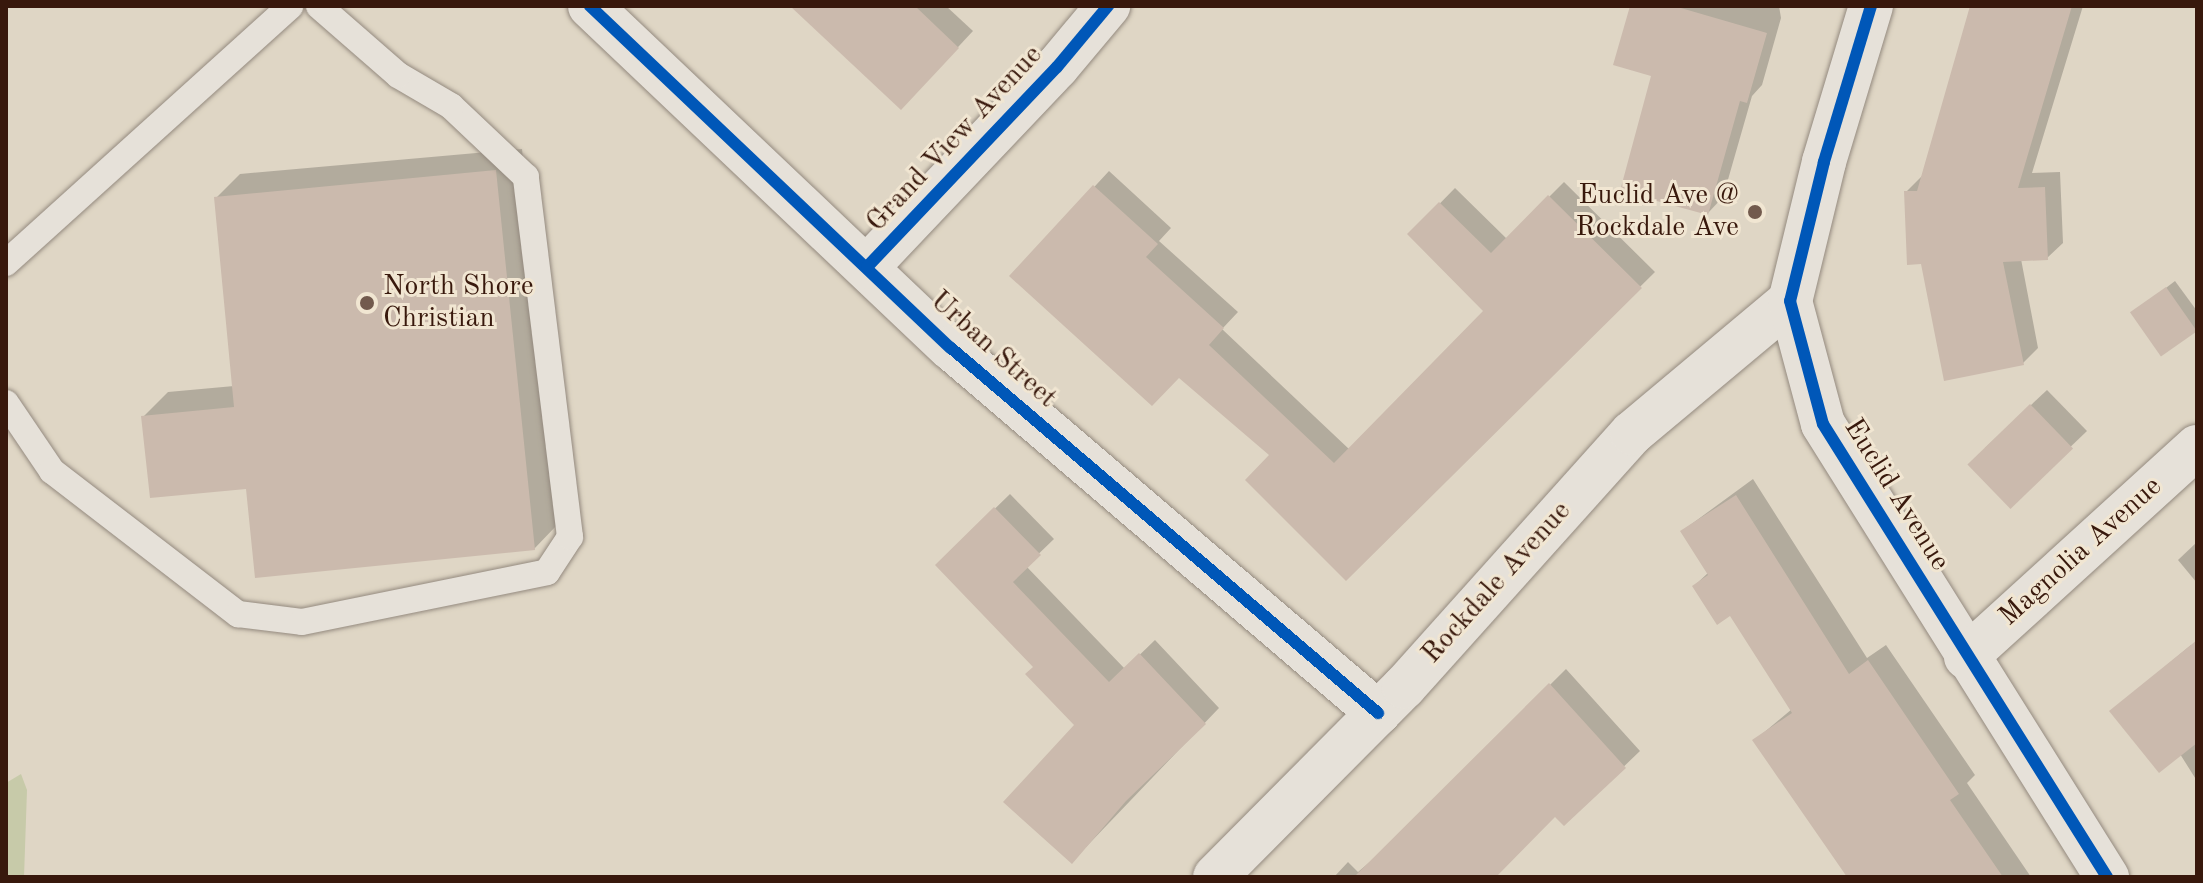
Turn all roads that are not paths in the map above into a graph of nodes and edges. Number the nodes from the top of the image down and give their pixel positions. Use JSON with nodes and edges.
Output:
{"nodes":[{"id":1,"x":290,"y":6,"type":"edge"},
{"id":2,"x":319,"y":6,"type":"edge"},
{"id":3,"x":590,"y":6,"type":"edge"},
{"id":4,"x":1108,"y":6,"type":"edge"},
{"id":5,"x":1871,"y":6,"type":"edge"},
{"id":6,"x":6,"y":263,"type":"edge"},
{"id":7,"x":867,"y":267,"type":"junction"},
{"id":8,"x":1790,"y":301,"type":"junction"},
{"id":9,"x":6,"y":403,"type":"edge"},
{"id":10,"x":2197,"y":447,"type":"edge"},
{"id":11,"x":1966,"y":657,"type":"junction"},
{"id":12,"x":1378,"y":713,"type":"junction"},
{"id":13,"x":1215,"y":877,"type":"edge"},
{"id":14,"x":2107,"y":877,"type":"edge"}],
"edges":[{"from":1,"to":6,"type":"lane"},
{"from":2,"to":9,"type":"lane"},
{"from":3,"to":7,"type":"street","name":"Urban Street"},
{"from":4,"to":7,"type":"street","name":"Grand View Avenue"},
{"from":5,"to":8,"type":"street","name":"Euclid Avenue"},
{"from":7,"to":12,"type":"street","name":"Urban Street"},
{"from":8,"to":11,"type":"street","name":"Euclid Avenue"},
{"from":8,"to":12,"type":"street","name":"Rockdale Avenue"},
{"from":10,"to":11,"type":"street","name":"Magnolia Avenue"},
{"from":11,"to":14,"type":"street","name":"Euclid Avenue"},
{"from":12,"to":13,"type":"street","name":"Rockdale Avenue"}]}
